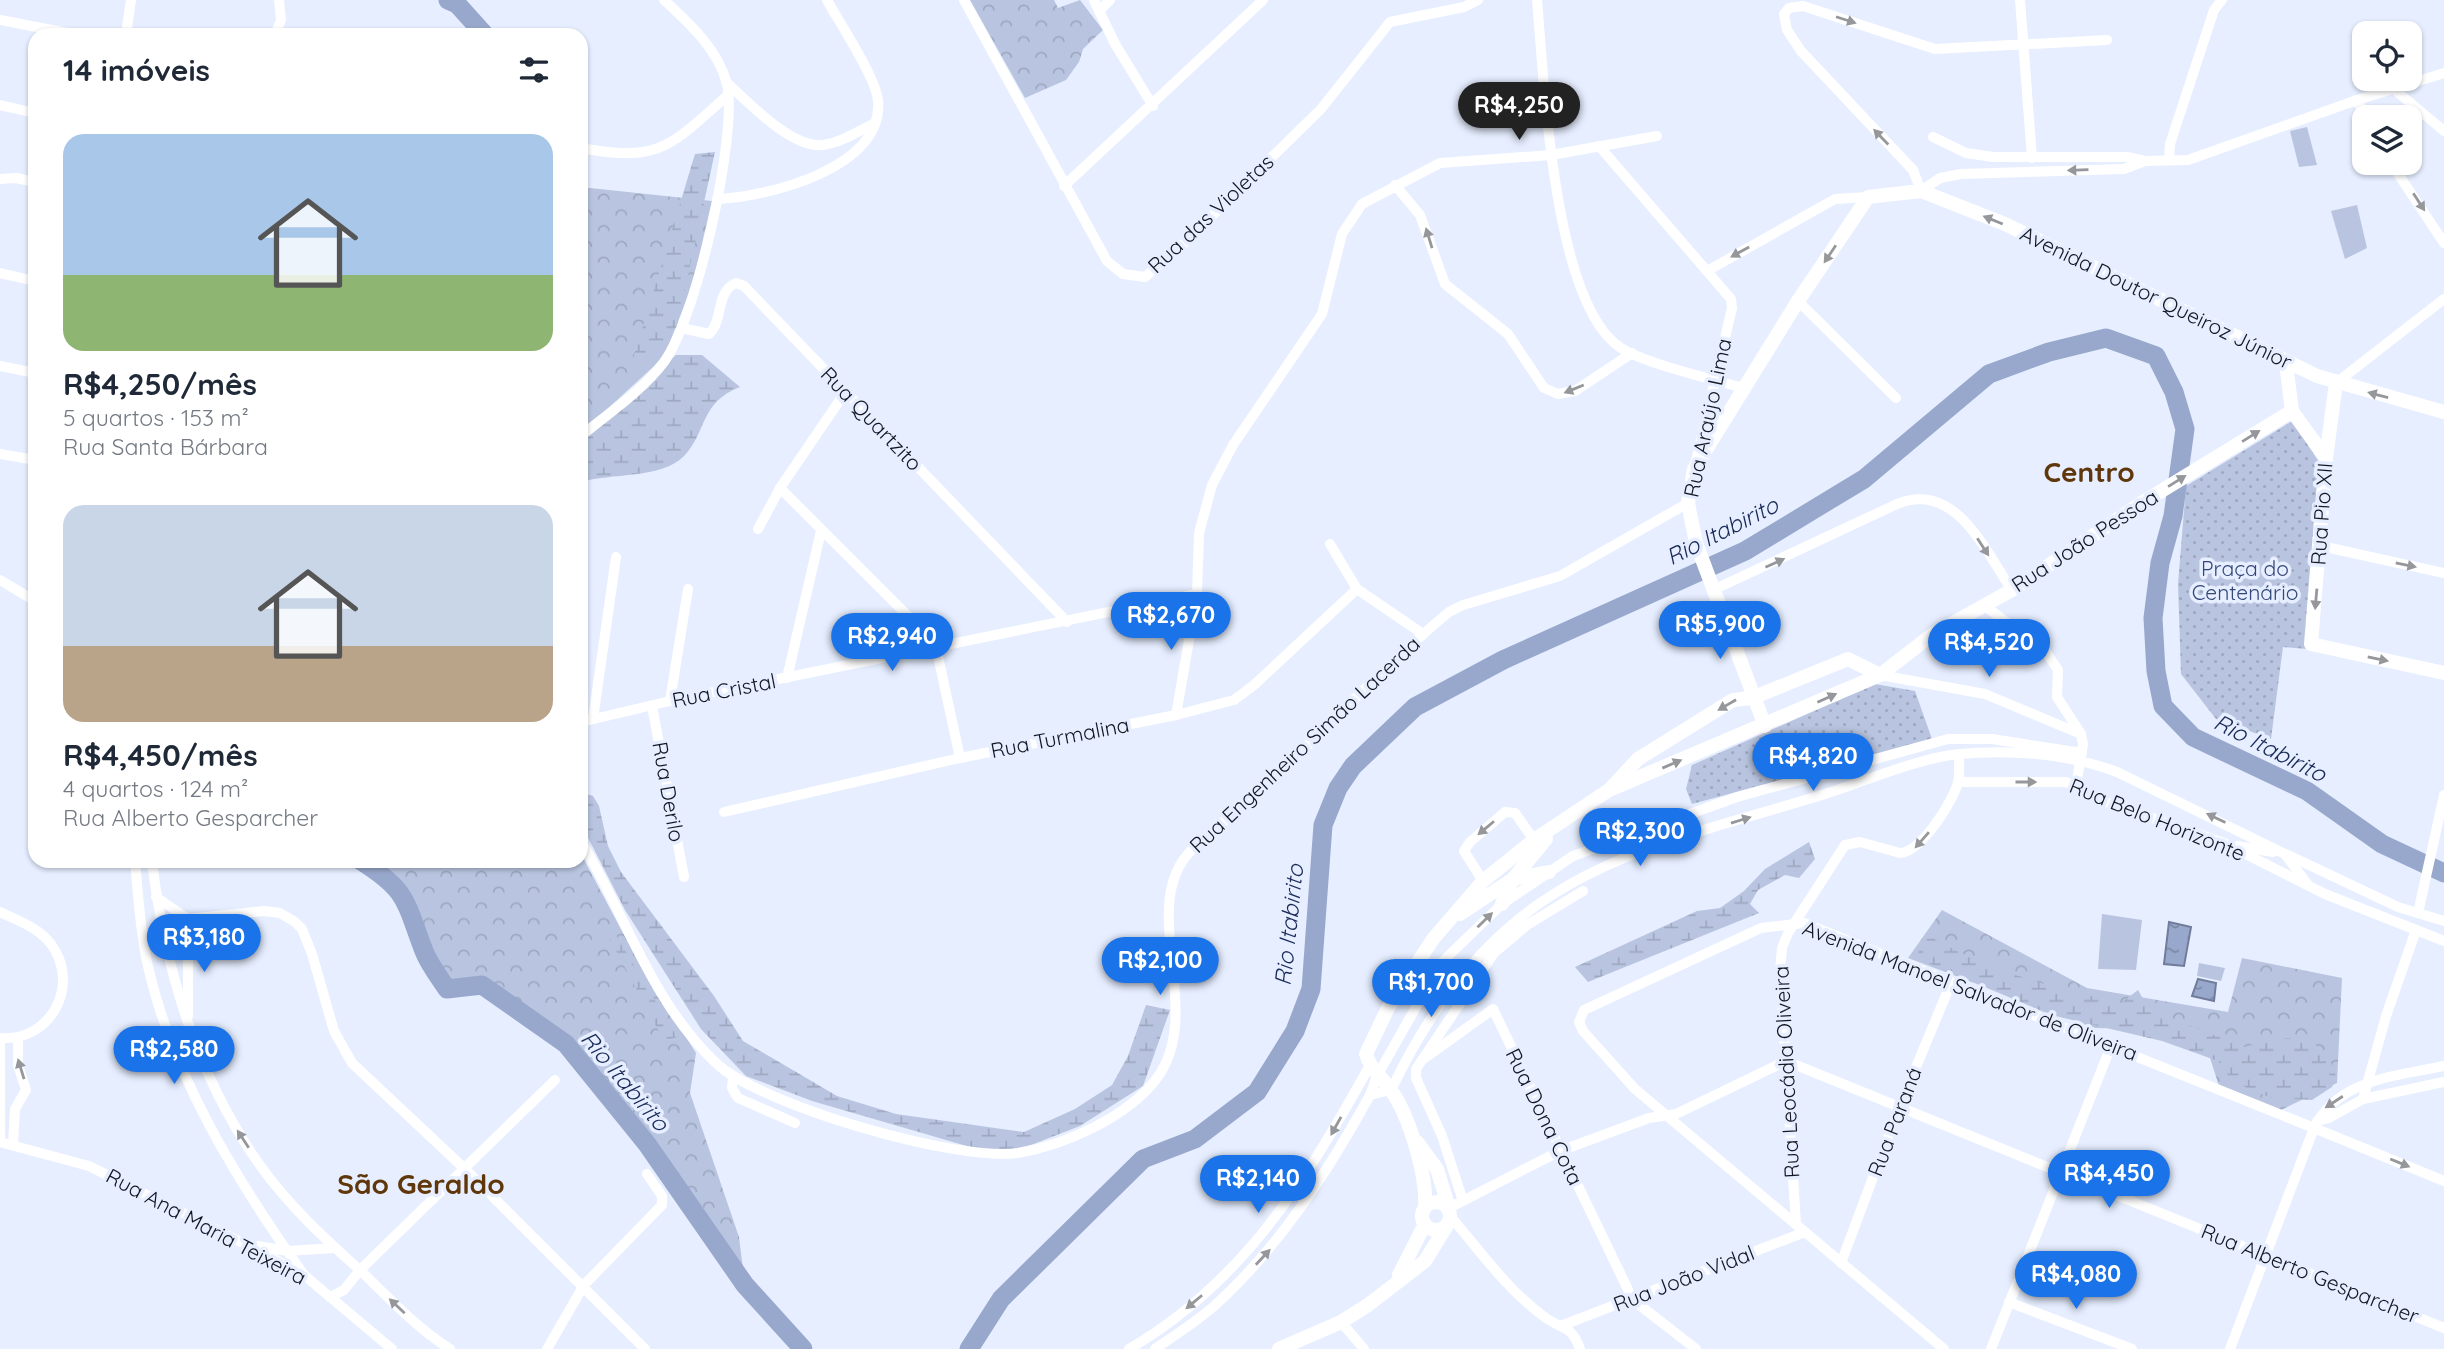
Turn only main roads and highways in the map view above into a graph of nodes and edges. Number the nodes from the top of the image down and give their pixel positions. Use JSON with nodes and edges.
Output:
{"nodes":[{"id":1,"x":2286,"y":363,"type":"junction"},
{"id":2,"x":2336,"y":383,"type":"junction"},
{"id":3,"x":2292,"y":411,"type":"junction"},
{"id":4,"x":2444,"y":412,"type":"edge"},
{"id":5,"x":2326,"y":458,"type":"junction"},
{"id":6,"x":1694,"y":469,"type":"joint"},
{"id":7,"x":2444,"y":673,"type":"edge"},
{"id":8,"x":1880,"y":675,"type":"junction"},
{"id":9,"x":1752,"y":698,"type":"junction"},
{"id":10,"x":1765,"y":726,"type":"junction"},
{"id":11,"x":1609,"y":790,"type":"junction"},
{"id":12,"x":1554,"y":830,"type":"junction"},
{"id":13,"x":1549,"y":872,"type":"road end"},
{"id":14,"x":1513,"y":879,"type":"junction"},
{"id":15,"x":1503,"y":904,"type":"road end"},
{"id":16,"x":1441,"y":928,"type":"junction"},
{"id":17,"x":1412,"y":1136,"type":"junction"},
{"id":18,"x":1425,"y":1206,"type":"junction"},
{"id":19,"x":1450,"y":1216,"type":"junction"},
{"id":20,"x":1425,"y":1224,"type":"junction"},
{"id":21,"x":1392,"y":1284,"type":"junction"},
{"id":22,"x":1279,"y":1349,"type":"edge"}],
"edges":[{"from":1,"to":2,"type":"main road","name":"Avenida Doutor Queiroz Júnior"},
{"from":1,"to":3,"type":"main road"},
{"from":1,"to":6,"type":"main road","name":"Avenida Doutor Queiroz Júnior","one_way":true},
{"from":4,"to":2,"type":"main road","name":"Avenida Doutor Queiroz Júnior","one_way":true},
{"from":2,"to":5,"type":"main road","name":"Rua Pio XII"},
{"from":3,"to":5,"type":"main road"},
{"from":8,"to":3,"type":"main road","name":"Rua João Pessoa","one_way":true},
{"from":5,"to":7,"type":"main road","name":"Rua Pio XII","one_way":true},
{"from":6,"to":9,"type":"main road","name":"Rua Araújo Lima"},
{"from":8,"to":9,"type":"main road"},
{"from":10,"to":8,"type":"main road","name":"Rua João Pessoa","one_way":true},
{"from":9,"to":10,"type":"main road","name":"Rua Araújo Lima"},
{"from":9,"to":11,"type":"main road","one_way":true},
{"from":11,"to":10,"type":"main road","name":"Rua João Pessoa","one_way":true},
{"from":11,"to":12,"type":"main road"},
{"from":12,"to":14,"type":"main road"},
{"from":12,"to":16,"type":"main road"},
{"from":13,"to":14,"type":"main road"},
{"from":14,"to":15,"type":"main road"},
{"from":14,"to":16,"type":"main road"},
{"from":16,"to":17,"type":"main road"},
{"from":17,"to":18,"type":"main road"},
{"from":17,"to":19,"type":"main road"},
{"from":18,"to":19,"type":"main road"},
{"from":18,"to":20,"type":"main road"},
{"from":19,"to":20,"type":"main road"},
{"from":19,"to":21,"type":"main road"},
{"from":20,"to":21,"type":"main road"},
{"from":21,"to":22,"type":"main road"}]}
